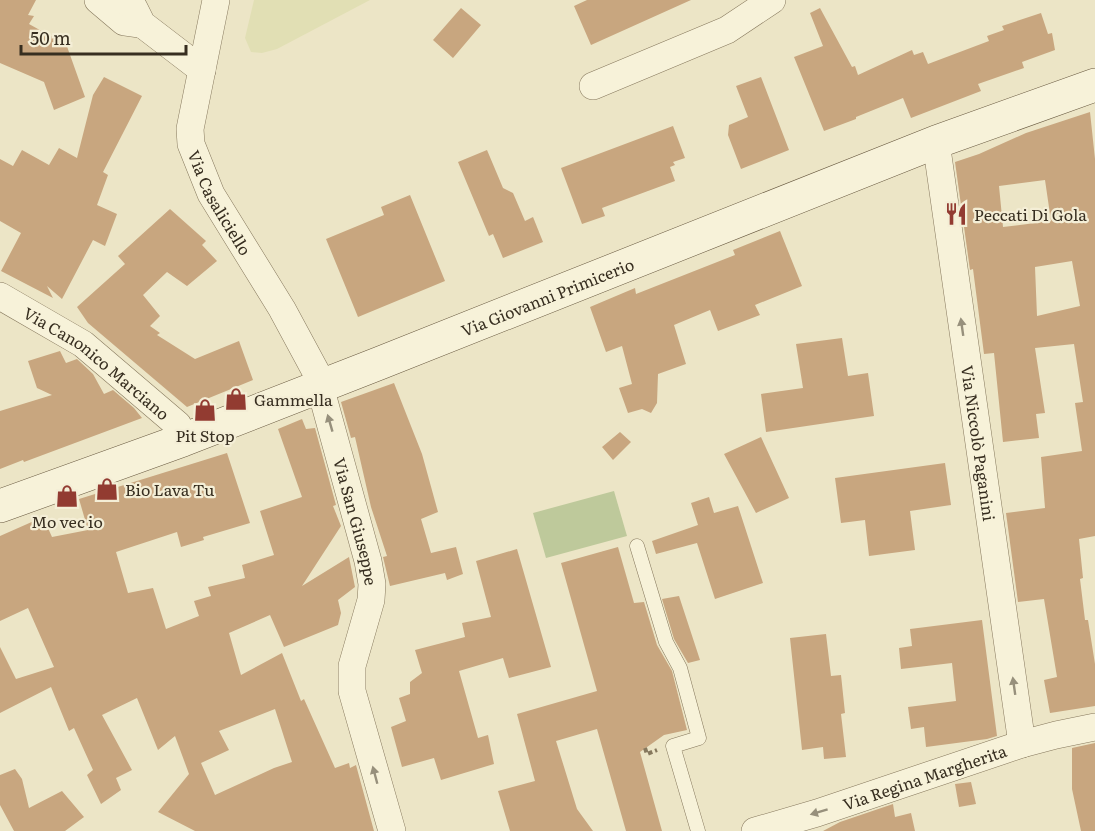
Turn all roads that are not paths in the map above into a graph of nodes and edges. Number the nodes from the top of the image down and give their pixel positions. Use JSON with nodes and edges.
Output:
{"nodes":[{"id":1,"x":98,"y":0,"type":"edge"},
{"id":2,"x":124,"y":0,"type":"edge"},
{"id":3,"x":216,"y":0,"type":"edge"},
{"id":4,"x":772,"y":0,"type":"edge"},
{"id":5,"x":142,"y":24,"type":"junction"},
{"id":6,"x":202,"y":70,"type":"junction"},
{"id":7,"x":1095,"y":85,"type":"edge"},
{"id":8,"x":593,"y":86,"type":"dead end"},
{"id":9,"x":936,"y":141,"type":"junction"},
{"id":10,"x":0,"y":296,"type":"edge"},
{"id":11,"x":320,"y":386,"type":"junction"},
{"id":12,"x":183,"y":440,"type":"junction"},
{"id":13,"x":0,"y":506,"type":"edge"},
{"id":14,"x":637,"y":546,"type":"dead end"},
{"id":15,"x":1095,"y":727,"type":"edge"},
{"id":16,"x":1022,"y":744,"type":"junction"},
{"id":17,"x":392,"y":831,"type":"edge"},
{"id":18,"x":698,"y":831,"type":"edge"},
{"id":19,"x":755,"y":831,"type":"edge"}],
"edges":[{"from":1,"to":5,"type":"street"},
{"from":2,"to":5,"type":"street"},
{"from":3,"to":6,"type":"street","name":"Via Casaliciello"},
{"from":4,"to":8,"type":"street"},
{"from":5,"to":6,"type":"street"},
{"from":6,"to":11,"type":"street","name":"Via Casaliciello"},
{"from":7,"to":9,"type":"street","name":"Via Giovanni Primicerio"},
{"from":9,"to":11,"type":"street","name":"Via Giovanni Primicerio"},
{"from":16,"to":9,"type":"street","name":"Via Niccolò Paganini","one_way":true},
{"from":10,"to":12,"type":"street","name":"Via Canonico Marciano"},
{"from":11,"to":12,"type":"street","name":"Via Giovanni Primicerio"},
{"from":17,"to":11,"type":"street","name":"Via San Giuseppe","one_way":true},
{"from":12,"to":13,"type":"street","name":"Via Giovanni Primicerio"},
{"from":14,"to":18,"type":"lane"},
{"from":15,"to":16,"type":"street","name":"Via Regina Margherita"},
{"from":16,"to":19,"type":"street","name":"Via Regina Margherita","one_way":true}]}
